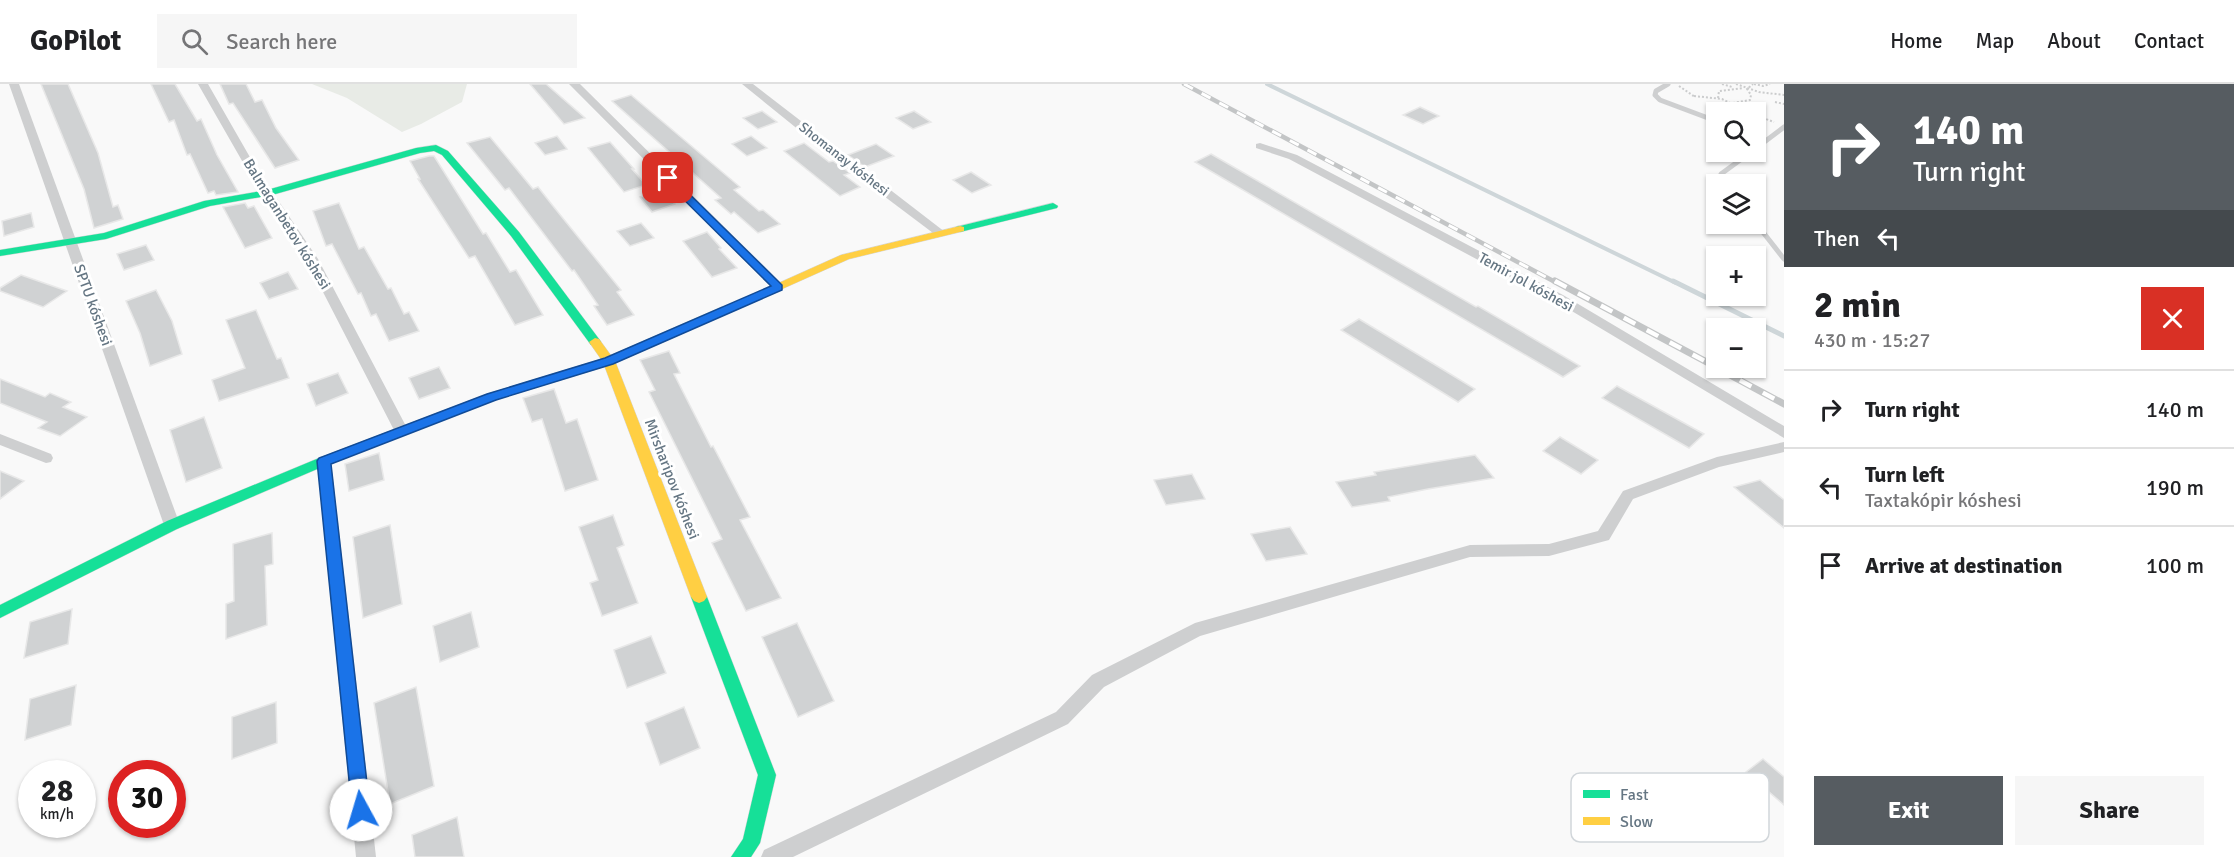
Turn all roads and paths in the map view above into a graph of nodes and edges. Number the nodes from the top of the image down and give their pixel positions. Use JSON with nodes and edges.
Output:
{"nodes":[{"id":1,"x":14,"y":84,"type":"edge"},
{"id":2,"x":203,"y":84,"type":"edge"},
{"id":3,"x":574,"y":84,"type":"edge"},
{"id":4,"x":747,"y":84,"type":"edge"},
{"id":5,"x":1668,"y":84,"type":"edge"},
{"id":6,"x":1722,"y":84,"type":"edge"},
{"id":7,"x":1753,"y":84,"type":"edge"},
{"id":8,"x":1770,"y":84,"type":"edge"},
{"id":9,"x":1735,"y":86,"type":"edge"},
{"id":10,"x":1747,"y":88,"type":"junction"},
{"id":11,"x":1784,"y":94,"type":"edge"},
{"id":12,"x":1694,"y":96,"type":"dead end"},
{"id":13,"x":1718,"y":98,"type":"junction"},
{"id":14,"x":1728,"y":102,"type":"edge"},
{"id":15,"x":1742,"y":102,"type":"edge"},
{"id":16,"x":1775,"y":102,"type":"dead end"},
{"id":17,"x":1784,"y":104,"type":"edge"},
{"id":18,"x":1706,"y":118,"type":"edge"},
{"id":19,"x":1766,"y":119,"type":"edge"},
{"id":20,"x":1777,"y":123,"type":"dead end"},
{"id":21,"x":1784,"y":127,"type":"edge"},
{"id":22,"x":1766,"y":141,"type":"edge"},
{"id":23,"x":1260,"y":146,"type":"dead end"},
{"id":24,"x":1737,"y":162,"type":"edge"},
{"id":25,"x":1721,"y":174,"type":"edge"},
{"id":26,"x":268,"y":193,"type":"junction"},
{"id":27,"x":1053,"y":207,"type":"dead end"},
{"id":28,"x":942,"y":234,"type":"junction"},
{"id":29,"x":1764,"y":234,"type":"edge"},
{"id":30,"x":72,"y":243,"type":"junction"},
{"id":31,"x":0,"y":253,"type":"edge"},
{"id":32,"x":1784,"y":259,"type":"edge"},
{"id":33,"x":778,"y":287,"type":"junction"},
{"id":34,"x":609,"y":361,"type":"junction"},
{"id":35,"x":401,"y":430,"type":"junction"},
{"id":36,"x":1784,"y":433,"type":"edge"},
{"id":37,"x":0,"y":440,"type":"edge"},
{"id":38,"x":1784,"y":447,"type":"edge"},
{"id":39,"x":46,"y":458,"type":"dead end"},
{"id":40,"x":324,"y":461,"type":"junction"},
{"id":41,"x":172,"y":525,"type":"junction"},
{"id":42,"x":0,"y":612,"type":"edge"},
{"id":43,"x":366,"y":857,"type":"edge"},
{"id":44,"x":740,"y":857,"type":"edge"},
{"id":45,"x":771,"y":857,"type":"edge"}],
"edges":[{"from":1,"to":30,"type":"street","name":"SPTU kóshesi"},
{"from":2,"to":26,"type":"street","name":"Balmaganbetov kóshesi"},
{"from":3,"to":33,"type":"street"},
{"from":4,"to":28,"type":"street","name":"Shomanay kóshesi"},
{"from":5,"to":18,"type":"lane"},
{"from":6,"to":9,"type":"path"},
{"from":7,"to":8,"type":"path"},
{"from":7,"to":10,"type":"path"},
{"from":9,"to":10,"type":"path"},
{"from":9,"to":13,"type":"path"},
{"from":10,"to":11,"type":"path"},
{"from":10,"to":15,"type":"path"},
{"from":12,"to":13,"type":"path"},
{"from":13,"to":14,"type":"path"},
{"from":16,"to":17,"type":"path"},
{"from":19,"to":20,"type":"path"},
{"from":21,"to":22,"type":"lane"},
{"from":23,"to":36,"type":"street","name":"Temir jol kóshesi"},
{"from":24,"to":25,"type":"lane"},
{"from":26,"to":30,"type":"street"},
{"from":26,"to":34,"type":"street","name":"Mirsharipov kóshesi"},
{"from":26,"to":35,"type":"street","name":"Balmaganbetov kóshesi"},
{"from":27,"to":28,"type":"street"},
{"from":28,"to":33,"type":"street"},
{"from":29,"to":32,"type":"lane"},
{"from":30,"to":31,"type":"street"},
{"from":30,"to":41,"type":"street","name":"SPTU kóshesi"},
{"from":33,"to":34,"type":"street"},
{"from":34,"to":35,"type":"street"},
{"from":34,"to":44,"type":"street","name":"Mirsharipov kóshesi"},
{"from":35,"to":40,"type":"street"},
{"from":37,"to":39,"type":"street"},
{"from":38,"to":45,"type":"street"},
{"from":40,"to":41,"type":"street"},
{"from":40,"to":43,"type":"street"},
{"from":41,"to":42,"type":"street"}]}
